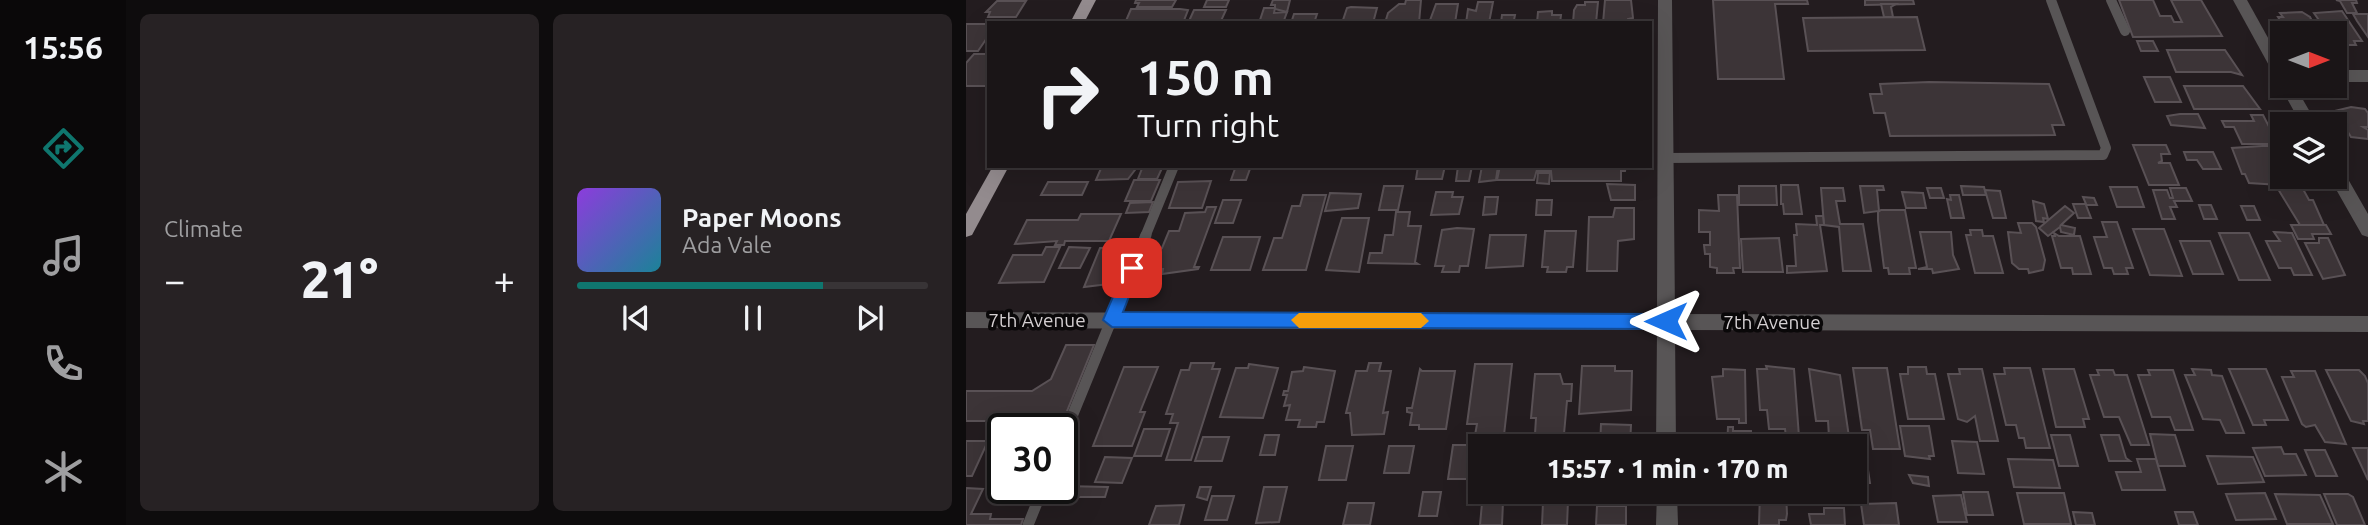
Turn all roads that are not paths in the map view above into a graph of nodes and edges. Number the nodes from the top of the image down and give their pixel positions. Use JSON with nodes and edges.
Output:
{"nodes":[{"id":1,"x":1089,"y":0,"type":"edge"},
{"id":2,"x":1665,"y":0,"type":"edge"},
{"id":3,"x":2051,"y":0,"type":"edge"},
{"id":4,"x":2111,"y":0,"type":"edge"},
{"id":5,"x":2240,"y":0,"type":"edge"},
{"id":6,"x":1078,"y":21,"type":"edge"},
{"id":7,"x":2125,"y":31,"type":"dead end"},
{"id":8,"x":2270,"y":54,"type":"edge"},
{"id":9,"x":1658,"y":69,"type":"edge"},
{"id":10,"x":2347,"y":76,"type":"edge"},
{"id":11,"x":2368,"y":76,"type":"edge"},
{"id":12,"x":1665,"y":158,"type":"junction"},
{"id":13,"x":1000,"y":168,"type":"edge"},
{"id":14,"x":1173,"y":168,"type":"edge"},
{"id":15,"x":2345,"y":189,"type":"edge"},
{"id":16,"x":966,"y":230,"type":"edge"},
{"id":17,"x":2368,"y":230,"type":"edge"},
{"id":18,"x":966,"y":320,"type":"edge"},
{"id":19,"x":1112,"y":320,"type":"junction"},
{"id":20,"x":1666,"y":321,"type":"junction"},
{"id":21,"x":2368,"y":324,"type":"edge"},
{"id":22,"x":1074,"y":413,"type":"edge"},
{"id":23,"x":1666,"y":434,"type":"edge"},
{"id":24,"x":1037,"y":504,"type":"edge"},
{"id":25,"x":1667,"y":504,"type":"edge"},
{"id":26,"x":1028,"y":525,"type":"edge"},
{"id":27,"x":1667,"y":525,"type":"edge"}],
"edges":[{"from":1,"to":6,"type":"main road"},
{"from":2,"to":9,"type":"street"},
{"from":3,"to":12,"type":"lane"},
{"from":4,"to":7,"type":"lane"},
{"from":5,"to":8,"type":"street"},
{"from":9,"to":12,"type":"street"},
{"from":10,"to":11,"type":"street"},
{"from":12,"to":20,"type":"street"},
{"from":13,"to":16,"type":"main road"},
{"from":14,"to":19,"type":"lane"},
{"from":15,"to":17,"type":"street"},
{"from":18,"to":19,"type":"street","name":"7th Avenue"},
{"from":19,"to":20,"type":"street","name":"7th Avenue"},
{"from":19,"to":22,"type":"lane"},
{"from":20,"to":21,"type":"street","name":"7th Avenue"},
{"from":20,"to":23,"type":"street"},
{"from":24,"to":26,"type":"lane"},
{"from":25,"to":27,"type":"street"}]}
